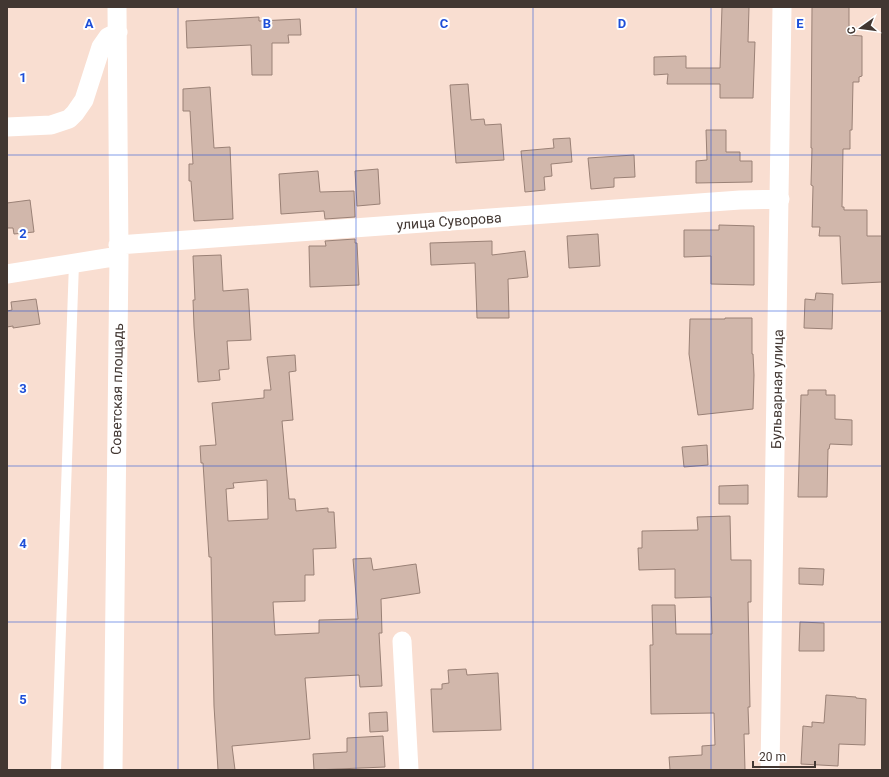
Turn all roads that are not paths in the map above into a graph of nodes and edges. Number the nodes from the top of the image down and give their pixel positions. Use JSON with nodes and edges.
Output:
{"nodes":[{"id":1,"x":117,"y":7,"type":"edge"},
{"id":2,"x":782,"y":7,"type":"edge"},
{"id":3,"x":118,"y":32,"type":"junction"},
{"id":4,"x":7,"y":127,"type":"edge"},
{"id":5,"x":780,"y":199,"type":"junction"},
{"id":6,"x":118,"y":251,"type":"junction"},
{"id":7,"x":74,"y":263,"type":"junction"},
{"id":8,"x":7,"y":274,"type":"edge"},
{"id":9,"x":402,"y":641,"type":"dead end"},
{"id":10,"x":56,"y":770,"type":"edge"},
{"id":11,"x":113,"y":770,"type":"edge"},
{"id":12,"x":408,"y":770,"type":"edge"},
{"id":13,"x":770,"y":770,"type":"edge"}],
"edges":[{"from":1,"to":3,"type":"street","name":"Советская площадь"},
{"from":2,"to":5,"type":"street","name":"Бульварная улица"},
{"from":3,"to":4,"type":"street"},
{"from":3,"to":6,"type":"street","name":"Советская площадь"},
{"from":5,"to":6,"type":"street","name":"улица Суворова"},
{"from":5,"to":13,"type":"street","name":"Бульварная улица"},
{"from":6,"to":7,"type":"street","name":"улица Суворова"},
{"from":6,"to":11,"type":"street","name":"Советская площадь"},
{"from":7,"to":8,"type":"street","name":"улица Суворова"},
{"from":7,"to":10,"type":"lane"},
{"from":9,"to":12,"type":"street"}]}
